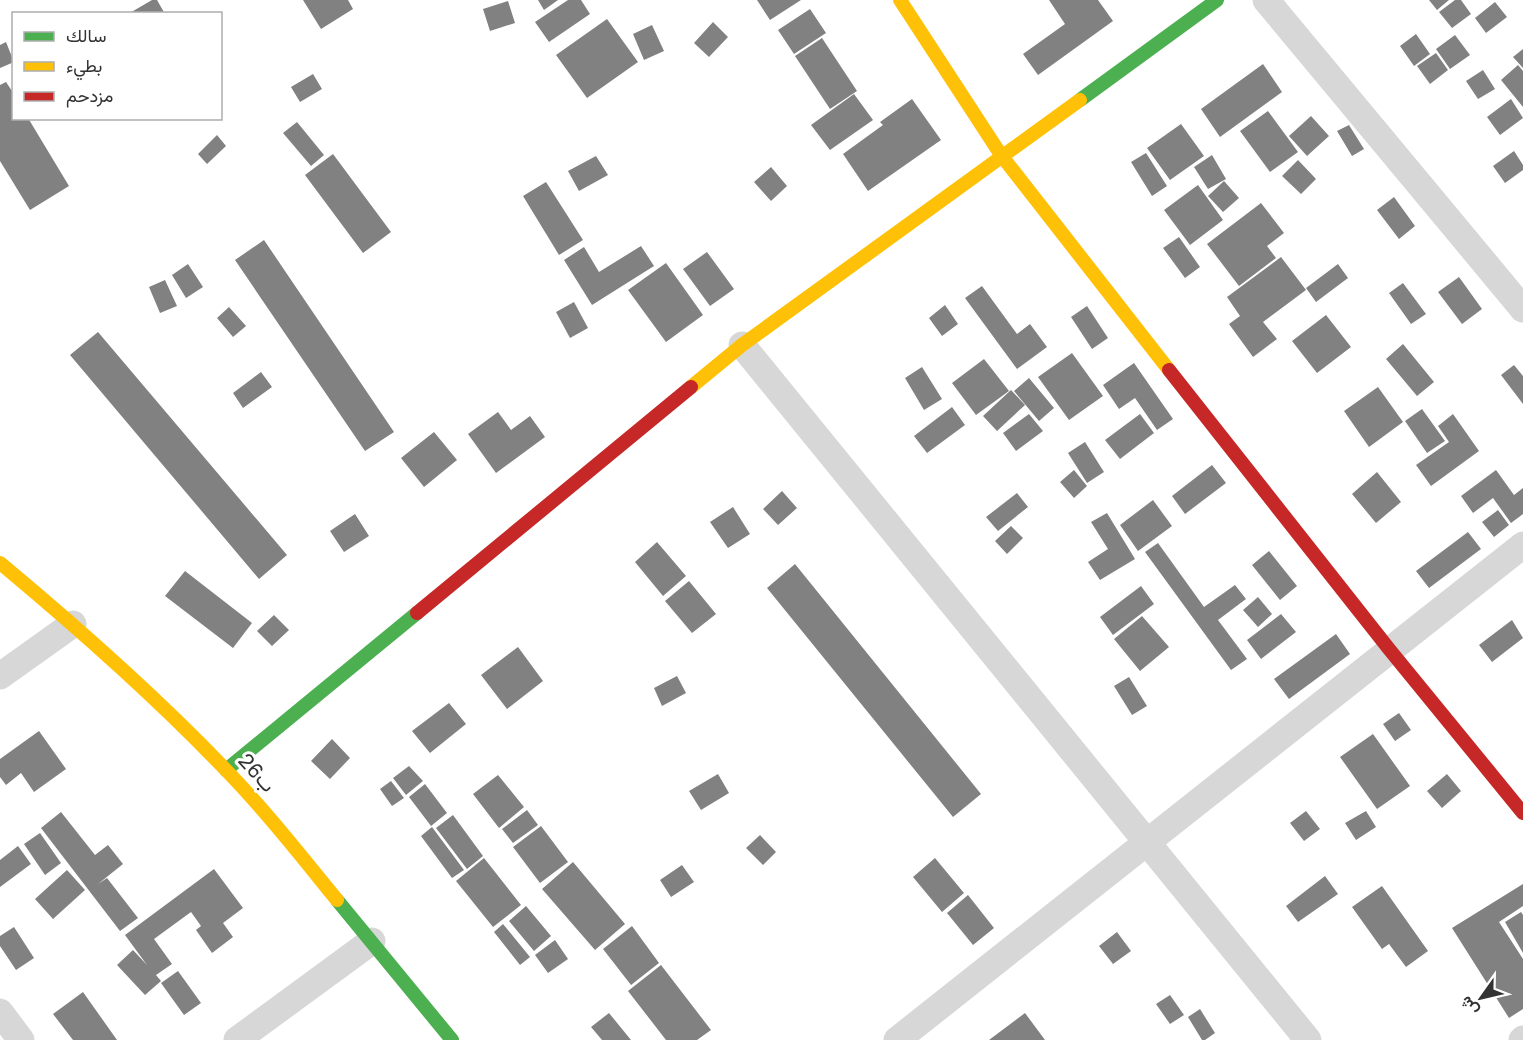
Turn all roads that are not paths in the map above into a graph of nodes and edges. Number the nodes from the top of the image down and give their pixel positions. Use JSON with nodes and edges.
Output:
{"nodes":[{"id":1,"x":900,"y":0,"type":"edge"},
{"id":2,"x":1217,"y":0,"type":"edge"},
{"id":3,"x":1266,"y":0,"type":"edge"},
{"id":4,"x":1001,"y":155,"type":"junction"},
{"id":5,"x":1523,"y":309,"type":"edge"},
{"id":6,"x":742,"y":345,"type":"junction"},
{"id":7,"x":1523,"y":545,"type":"edge"},
{"id":8,"x":0,"y":563,"type":"edge"},
{"id":9,"x":73,"y":624,"type":"junction"},
{"id":10,"x":1389,"y":649,"type":"junction"},
{"id":11,"x":0,"y":676,"type":"edge"},
{"id":12,"x":226,"y":770,"type":"junction"},
{"id":13,"x":1523,"y":813,"type":"edge"},
{"id":14,"x":1148,"y":842,"type":"junction"},
{"id":15,"x":372,"y":941,"type":"junction"},
{"id":16,"x":0,"y":1012,"type":"edge"},
{"id":17,"x":911,"y":1036,"type":"edge"},
{"id":18,"x":21,"y":1040,"type":"edge"},
{"id":19,"x":237,"y":1040,"type":"edge"},
{"id":20,"x":452,"y":1040,"type":"edge"},
{"id":21,"x":1308,"y":1040,"type":"edge"}],
"edges":[{"from":1,"to":4,"type":"main road"},
{"from":2,"to":4,"type":"main road"},
{"from":3,"to":5,"type":"street"},
{"from":4,"to":6,"type":"main road"},
{"from":4,"to":10,"type":"main road"},
{"from":6,"to":12,"type":"main road"},
{"from":6,"to":14,"type":"street"},
{"from":7,"to":10,"type":"street"},
{"from":8,"to":9,"type":"main road","name":"26ب"},
{"from":9,"to":11,"type":"street"},
{"from":9,"to":12,"type":"main road","name":"26ب"},
{"from":10,"to":13,"type":"main road"},
{"from":10,"to":14,"type":"street"},
{"from":12,"to":15,"type":"main road","name":"26ب"},
{"from":14,"to":17,"type":"street"},
{"from":14,"to":21,"type":"street"},
{"from":15,"to":19,"type":"street"},
{"from":15,"to":20,"type":"main road","name":"26ب"},
{"from":16,"to":18,"type":"street"}]}
